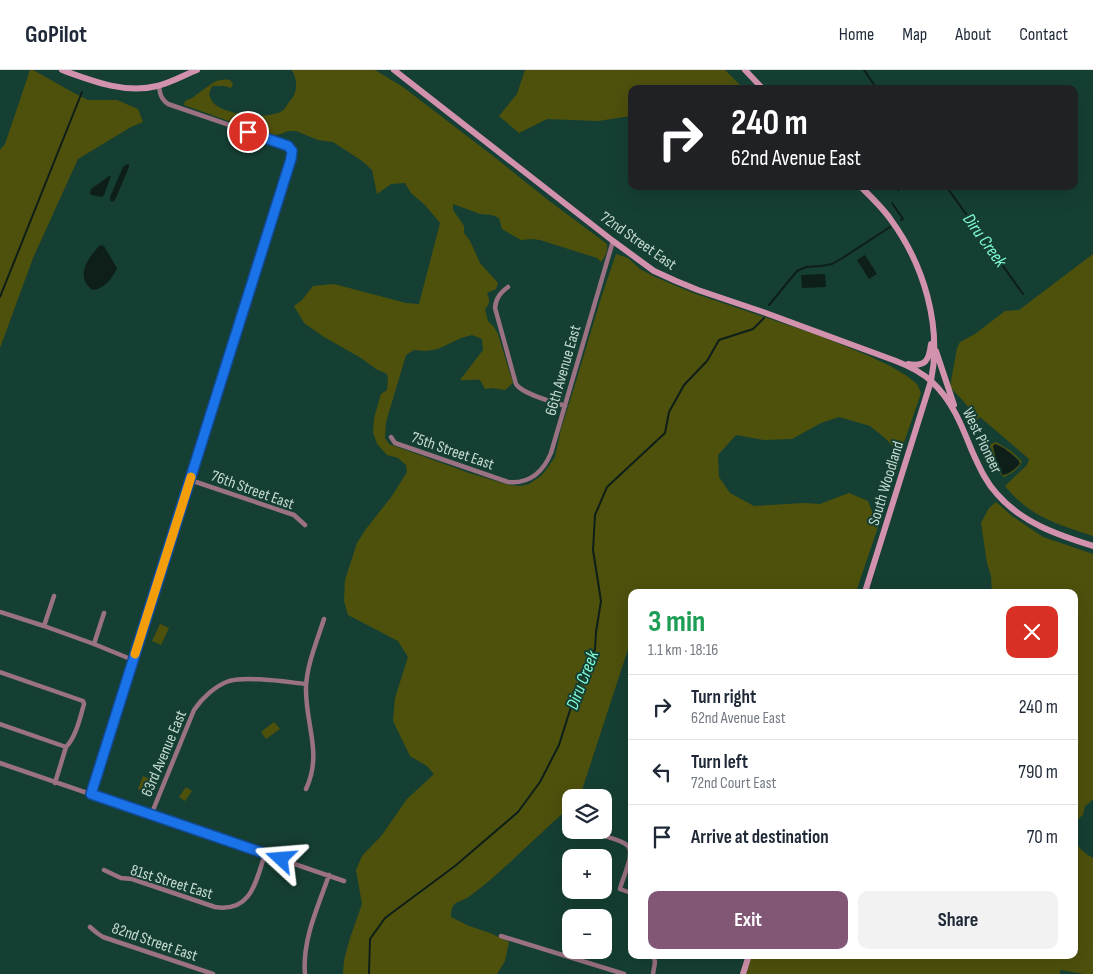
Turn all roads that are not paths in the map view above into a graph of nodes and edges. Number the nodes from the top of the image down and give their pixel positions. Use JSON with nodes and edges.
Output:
{"nodes":[{"id":1,"x":62,"y":70,"type":"edge"},
{"id":2,"x":197,"y":70,"type":"edge"},
{"id":3,"x":394,"y":70,"type":"edge"},
{"id":4,"x":745,"y":70,"type":"edge"},
{"id":5,"x":760,"y":85,"type":"edge"},
{"id":6,"x":159,"y":86,"type":"junction"},
{"id":7,"x":864,"y":190,"type":"edge"},
{"id":8,"x":613,"y":241,"type":"junction"},
{"id":9,"x":508,"y":287,"type":"dead end"},
{"id":10,"x":934,"y":331,"type":"junction"},
{"id":11,"x":935,"y":345,"type":"junction"},
{"id":12,"x":896,"y":360,"type":"junction"},
{"id":13,"x":931,"y":381,"type":"junction"},
{"id":14,"x":565,"y":406,"type":"junction"},
{"id":15,"x":957,"y":416,"type":"junction"},
{"id":16,"x":391,"y":437,"type":"dead end"},
{"id":17,"x":190,"y":480,"type":"junction"},
{"id":18,"x":508,"y":482,"type":"joint"},
{"id":19,"x":306,"y":524,"type":"dead end"},
{"id":20,"x":1093,"y":546,"type":"edge"},
{"id":21,"x":866,"y":589,"type":"edge"},
{"id":22,"x":54,"y":596,"type":"dead end"},
{"id":23,"x":0,"y":612,"type":"edge"},
{"id":24,"x":104,"y":613,"type":"dead end"},
{"id":25,"x":324,"y":619,"type":"dead end"},
{"id":26,"x":44,"y":626,"type":"junction"},
{"id":27,"x":94,"y":644,"type":"junction"},
{"id":28,"x":133,"y":660,"type":"junction"},
{"id":29,"x":0,"y":672,"type":"edge"},
{"id":30,"x":306,"y":684,"type":"junction"},
{"id":31,"x":0,"y":724,"type":"edge"},
{"id":32,"x":66,"y":747,"type":"junction"},
{"id":33,"x":0,"y":764,"type":"edge"},
{"id":34,"x":55,"y":783,"type":"junction"},
{"id":35,"x":306,"y":789,"type":"dead end"},
{"id":36,"x":91,"y":794,"type":"junction"},
{"id":37,"x":151,"y":815,"type":"junction"},
{"id":38,"x":612,"y":839,"type":"edge"},
{"id":39,"x":628,"y":848,"type":"edge"},
{"id":40,"x":265,"y":854,"type":"junction"},
{"id":41,"x":628,"y":862,"type":"edge"},
{"id":42,"x":104,"y":870,"type":"dead end"},
{"id":43,"x":329,"y":875,"type":"junction"},
{"id":44,"x":344,"y":881,"type":"dead end"},
{"id":45,"x":628,"y":892,"type":"edge"},
{"id":46,"x":90,"y":926,"type":"dead end"},
{"id":47,"x":501,"y":936,"type":"dead end"},
{"id":48,"x":654,"y":959,"type":"edge"},
{"id":49,"x":748,"y":959,"type":"edge"},
{"id":50,"x":212,"y":974,"type":"edge"},
{"id":51,"x":304,"y":974,"type":"edge"},
{"id":52,"x":624,"y":974,"type":"edge"},
{"id":53,"x":653,"y":974,"type":"edge"},
{"id":54,"x":743,"y":974,"type":"edge"}],
"edges":[{"from":1,"to":6,"type":"main road"},
{"from":2,"to":6,"type":"main road"},
{"from":3,"to":8,"type":"main road","name":"72nd Street East"},
{"from":4,"to":5,"type":"main road"},
{"from":6,"to":17,"type":"street"},
{"from":7,"to":10,"type":"main road"},
{"from":8,"to":12,"type":"main road","name":"72nd Street East"},
{"from":8,"to":14,"type":"street","name":"66th Avenue East"},
{"from":9,"to":14,"type":"street"},
{"from":10,"to":11,"type":"main road"},
{"from":10,"to":12,"type":"main road"},
{"from":11,"to":13,"type":"main road","name":"South Woodland"},
{"from":11,"to":15,"type":"main road"},
{"from":12,"to":13,"type":"main road","name":"72nd Street East"},
{"from":13,"to":15,"type":"main road","name":"West Pioneer"},
{"from":13,"to":21,"type":"main road","name":"South Woodland"},
{"from":14,"to":18,"type":"street","name":"66th Avenue East"},
{"from":15,"to":20,"type":"main road","name":"West Pioneer"},
{"from":16,"to":18,"type":"street","name":"75th Street East"},
{"from":17,"to":19,"type":"street","name":"76th Street East"},
{"from":17,"to":28,"type":"street"},
{"from":22,"to":26,"type":"street"},
{"from":23,"to":26,"type":"street"},
{"from":24,"to":27,"type":"street"},
{"from":25,"to":30,"type":"street"},
{"from":26,"to":27,"type":"street"},
{"from":27,"to":28,"type":"street"},
{"from":28,"to":36,"type":"street"},
{"from":29,"to":32,"type":"street"},
{"from":30,"to":35,"type":"street"},
{"from":30,"to":37,"type":"street","name":"63rd Avenue East"},
{"from":31,"to":32,"type":"street"},
{"from":32,"to":34,"type":"street"},
{"from":33,"to":34,"type":"street"},
{"from":34,"to":36,"type":"street"},
{"from":36,"to":37,"type":"street"},
{"from":37,"to":40,"type":"street"},
{"from":38,"to":39,"type":"street"},
{"from":40,"to":42,"type":"street","name":"81st Street East"},
{"from":40,"to":43,"type":"street"},
{"from":41,"to":45,"type":"street"},
{"from":43,"to":44,"type":"street"},
{"from":43,"to":51,"type":"street"},
{"from":46,"to":50,"type":"street","name":"82nd Street East"},
{"from":47,"to":52,"type":"street"},
{"from":48,"to":53,"type":"street"},
{"from":49,"to":54,"type":"main road"}]}
